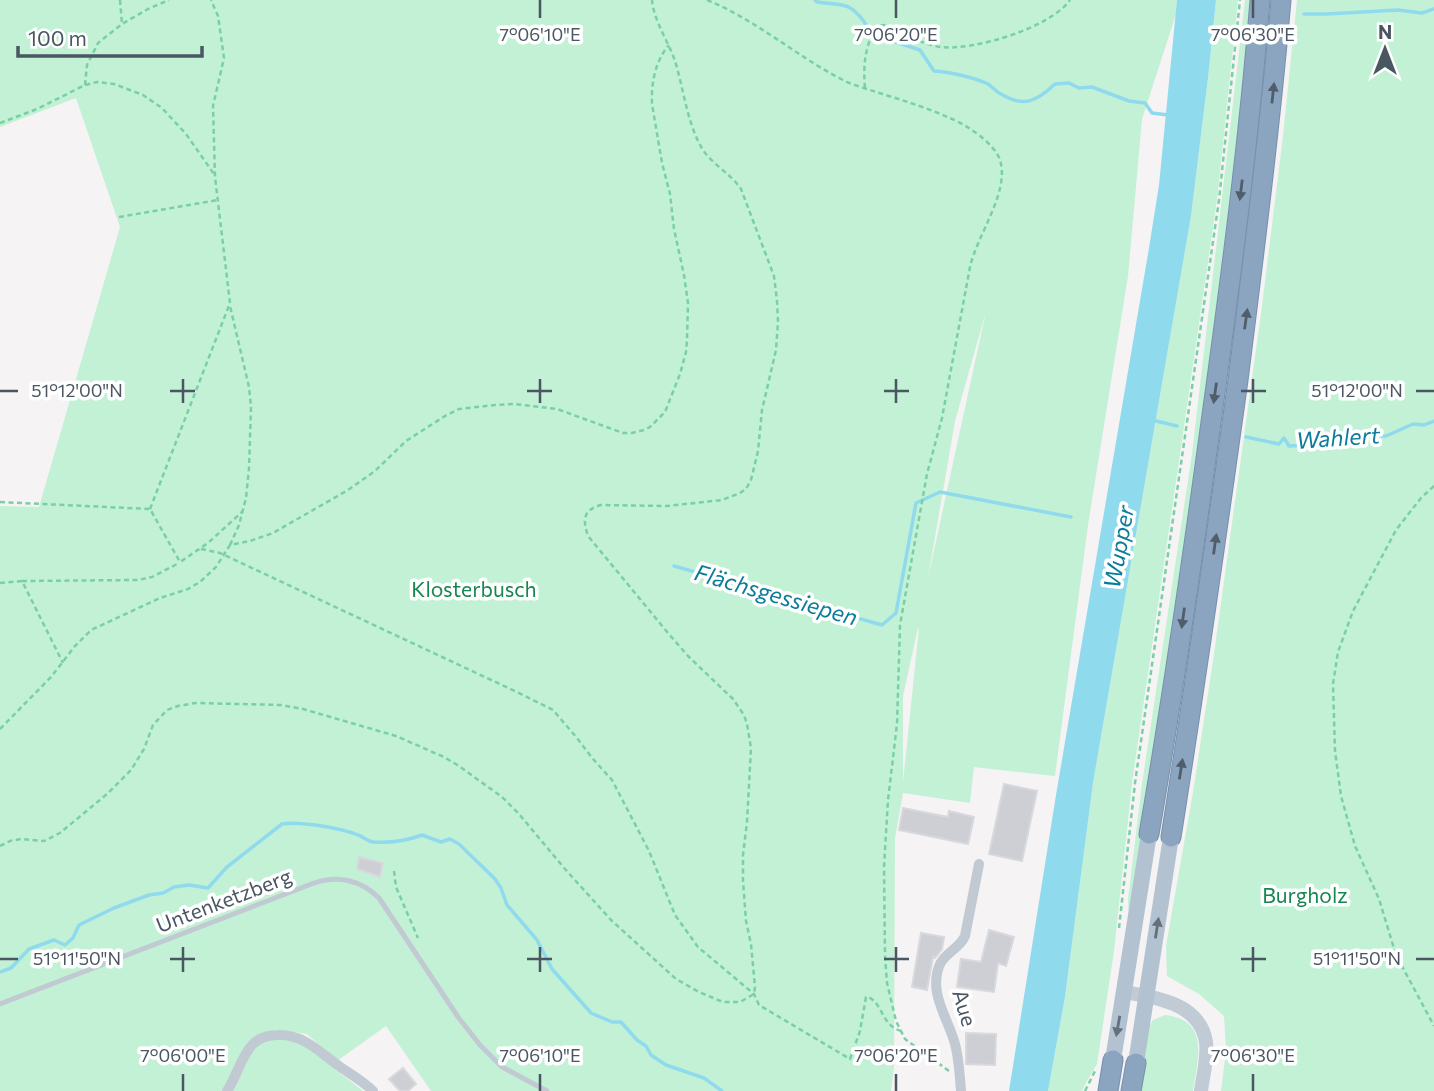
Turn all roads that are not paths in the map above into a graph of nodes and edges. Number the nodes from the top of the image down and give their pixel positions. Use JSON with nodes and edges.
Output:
{"nodes":[{"id":1,"x":1261,"y":0,"type":"edge"},
{"id":2,"x":1281,"y":0,"type":"edge"},
{"id":3,"x":1149,"y":834,"type":"joint"},
{"id":4,"x":1171,"y":837,"type":"joint"},
{"id":5,"x":979,"y":864,"type":"dead end"},
{"id":6,"x":1124,"y":992,"type":"junction"},
{"id":7,"x":1147,"y":996,"type":"junction"},
{"id":8,"x":0,"y":1004,"type":"edge"},
{"id":9,"x":1105,"y":1062,"type":"joint"},
{"id":10,"x":1136,"y":1063,"type":"joint"},
{"id":11,"x":961,"y":1087,"type":"edge"},
{"id":12,"x":227,"y":1091,"type":"edge"},
{"id":13,"x":373,"y":1091,"type":"edge"},
{"id":14,"x":547,"y":1091,"type":"edge"},
{"id":15,"x":1108,"y":1091,"type":"edge"},
{"id":16,"x":1131,"y":1091,"type":"edge"},
{"id":17,"x":1201,"y":1091,"type":"edge"}],
"edges":[{"from":1,"to":3,"type":"highway","one_way":true},
{"from":4,"to":2,"type":"highway","one_way":true},
{"from":3,"to":6,"type":"main road"},
{"from":7,"to":4,"type":"main road","one_way":true},
{"from":5,"to":11,"type":"street","name":"Aue"},
{"from":6,"to":7,"type":"main road"},
{"from":6,"to":9,"type":"main road","one_way":true},
{"from":7,"to":10,"type":"main road"},
{"from":7,"to":17,"type":"main road"},
{"from":8,"to":14,"type":"lane","name":"Untenketzberg"},
{"from":9,"to":15,"type":"highway"},
{"from":10,"to":16,"type":"highway"},
{"from":12,"to":13,"type":"street"}]}
